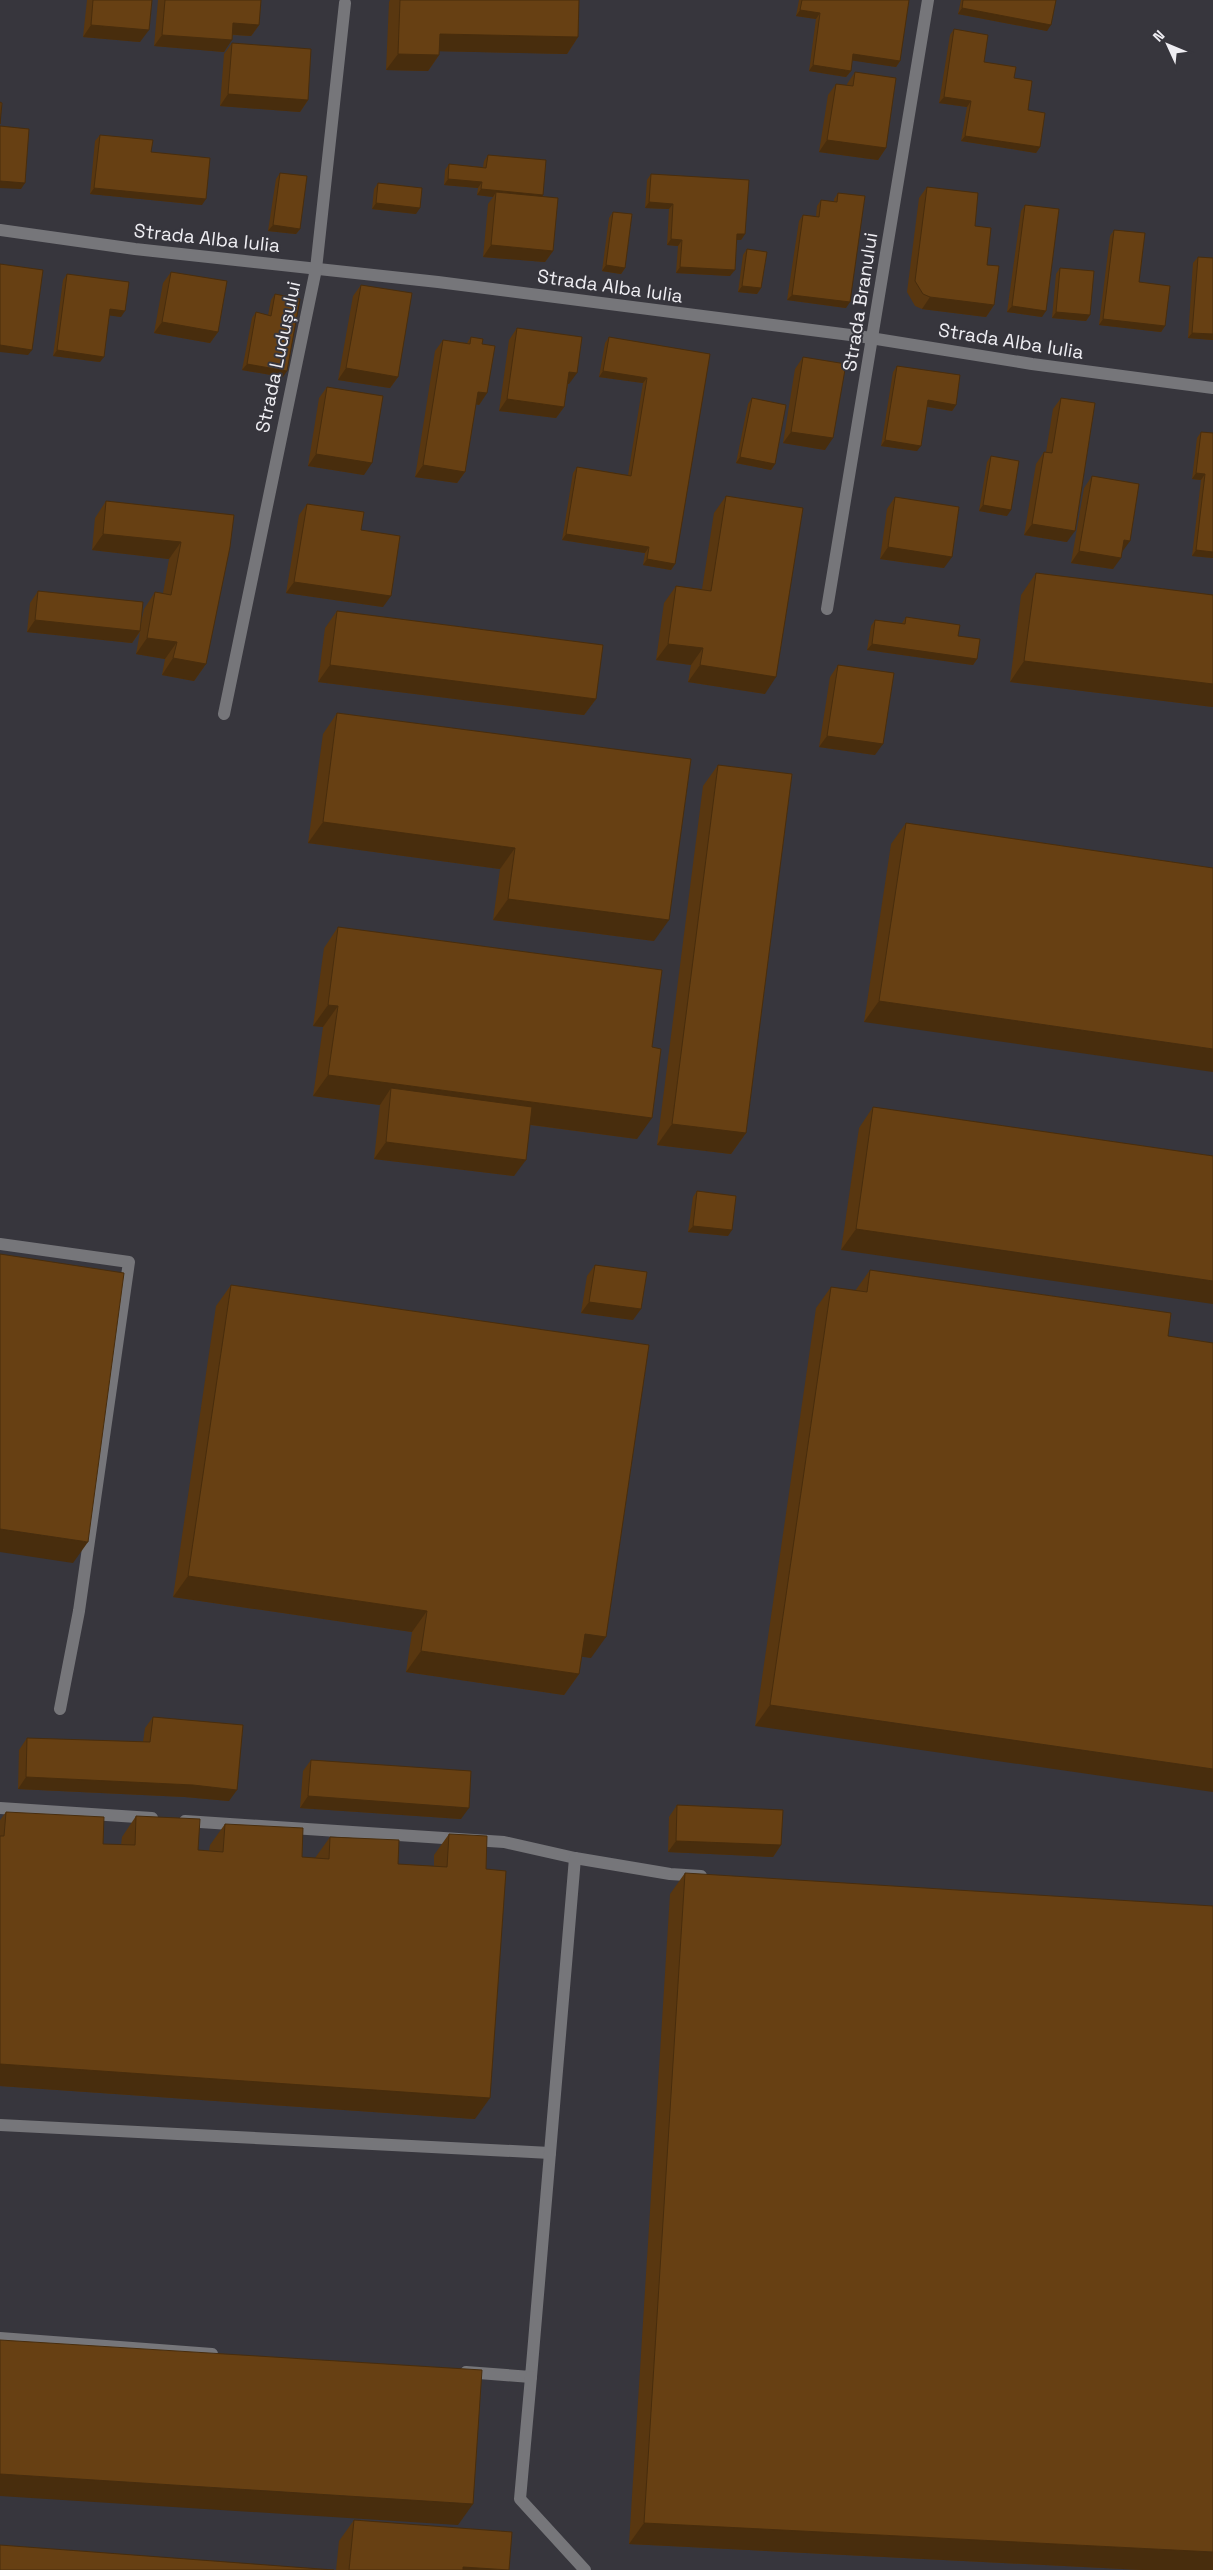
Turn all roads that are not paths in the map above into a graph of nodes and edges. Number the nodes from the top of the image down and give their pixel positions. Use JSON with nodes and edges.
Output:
{"nodes":[{"id":1,"x":928,"y":0,"type":"edge"},
{"id":2,"x":345,"y":3,"type":"dead end"},
{"id":3,"x":0,"y":230,"type":"edge"},
{"id":4,"x":316,"y":269,"type":"junction"},
{"id":5,"x":873,"y":338,"type":"junction"},
{"id":6,"x":1213,"y":388,"type":"edge"},
{"id":7,"x":827,"y":609,"type":"dead end"},
{"id":8,"x":224,"y":714,"type":"dead end"},
{"id":9,"x":0,"y":1244,"type":"edge"},
{"id":10,"x":60,"y":1709,"type":"dead end"},
{"id":11,"x":0,"y":1808,"type":"edge"},
{"id":12,"x":575,"y":1858,"type":"junction"},
{"id":13,"x":709,"y":1876,"type":"edge"},
{"id":14,"x":0,"y":2125,"type":"edge"},
{"id":15,"x":550,"y":2153,"type":"junction"},
{"id":16,"x":0,"y":2338,"type":"edge"},
{"id":17,"x":226,"y":2354,"type":"edge"},
{"id":18,"x":452,"y":2371,"type":"edge"},
{"id":19,"x":531,"y":2377,"type":"junction"},
{"id":20,"x":585,"y":2570,"type":"edge"}],
"edges":[{"from":1,"to":5,"type":"street","name":"Strada Branului"},
{"from":2,"to":4,"type":"street","name":"Strada Ludușului"},
{"from":3,"to":4,"type":"street","name":"Strada Alba Iulia"},
{"from":4,"to":5,"type":"street","name":"Strada Alba Iulia"},
{"from":4,"to":8,"type":"street","name":"Strada Ludușului"},
{"from":5,"to":6,"type":"street","name":"Strada Alba Iulia"},
{"from":5,"to":7,"type":"street","name":"Strada Branului"},
{"from":9,"to":10,"type":"street"},
{"from":11,"to":12,"type":"street"},
{"from":12,"to":13,"type":"street"},
{"from":12,"to":15,"type":"street"},
{"from":14,"to":15,"type":"street"},
{"from":15,"to":19,"type":"street"},
{"from":16,"to":17,"type":"street"},
{"from":18,"to":19,"type":"street"},
{"from":19,"to":20,"type":"street"}]}
